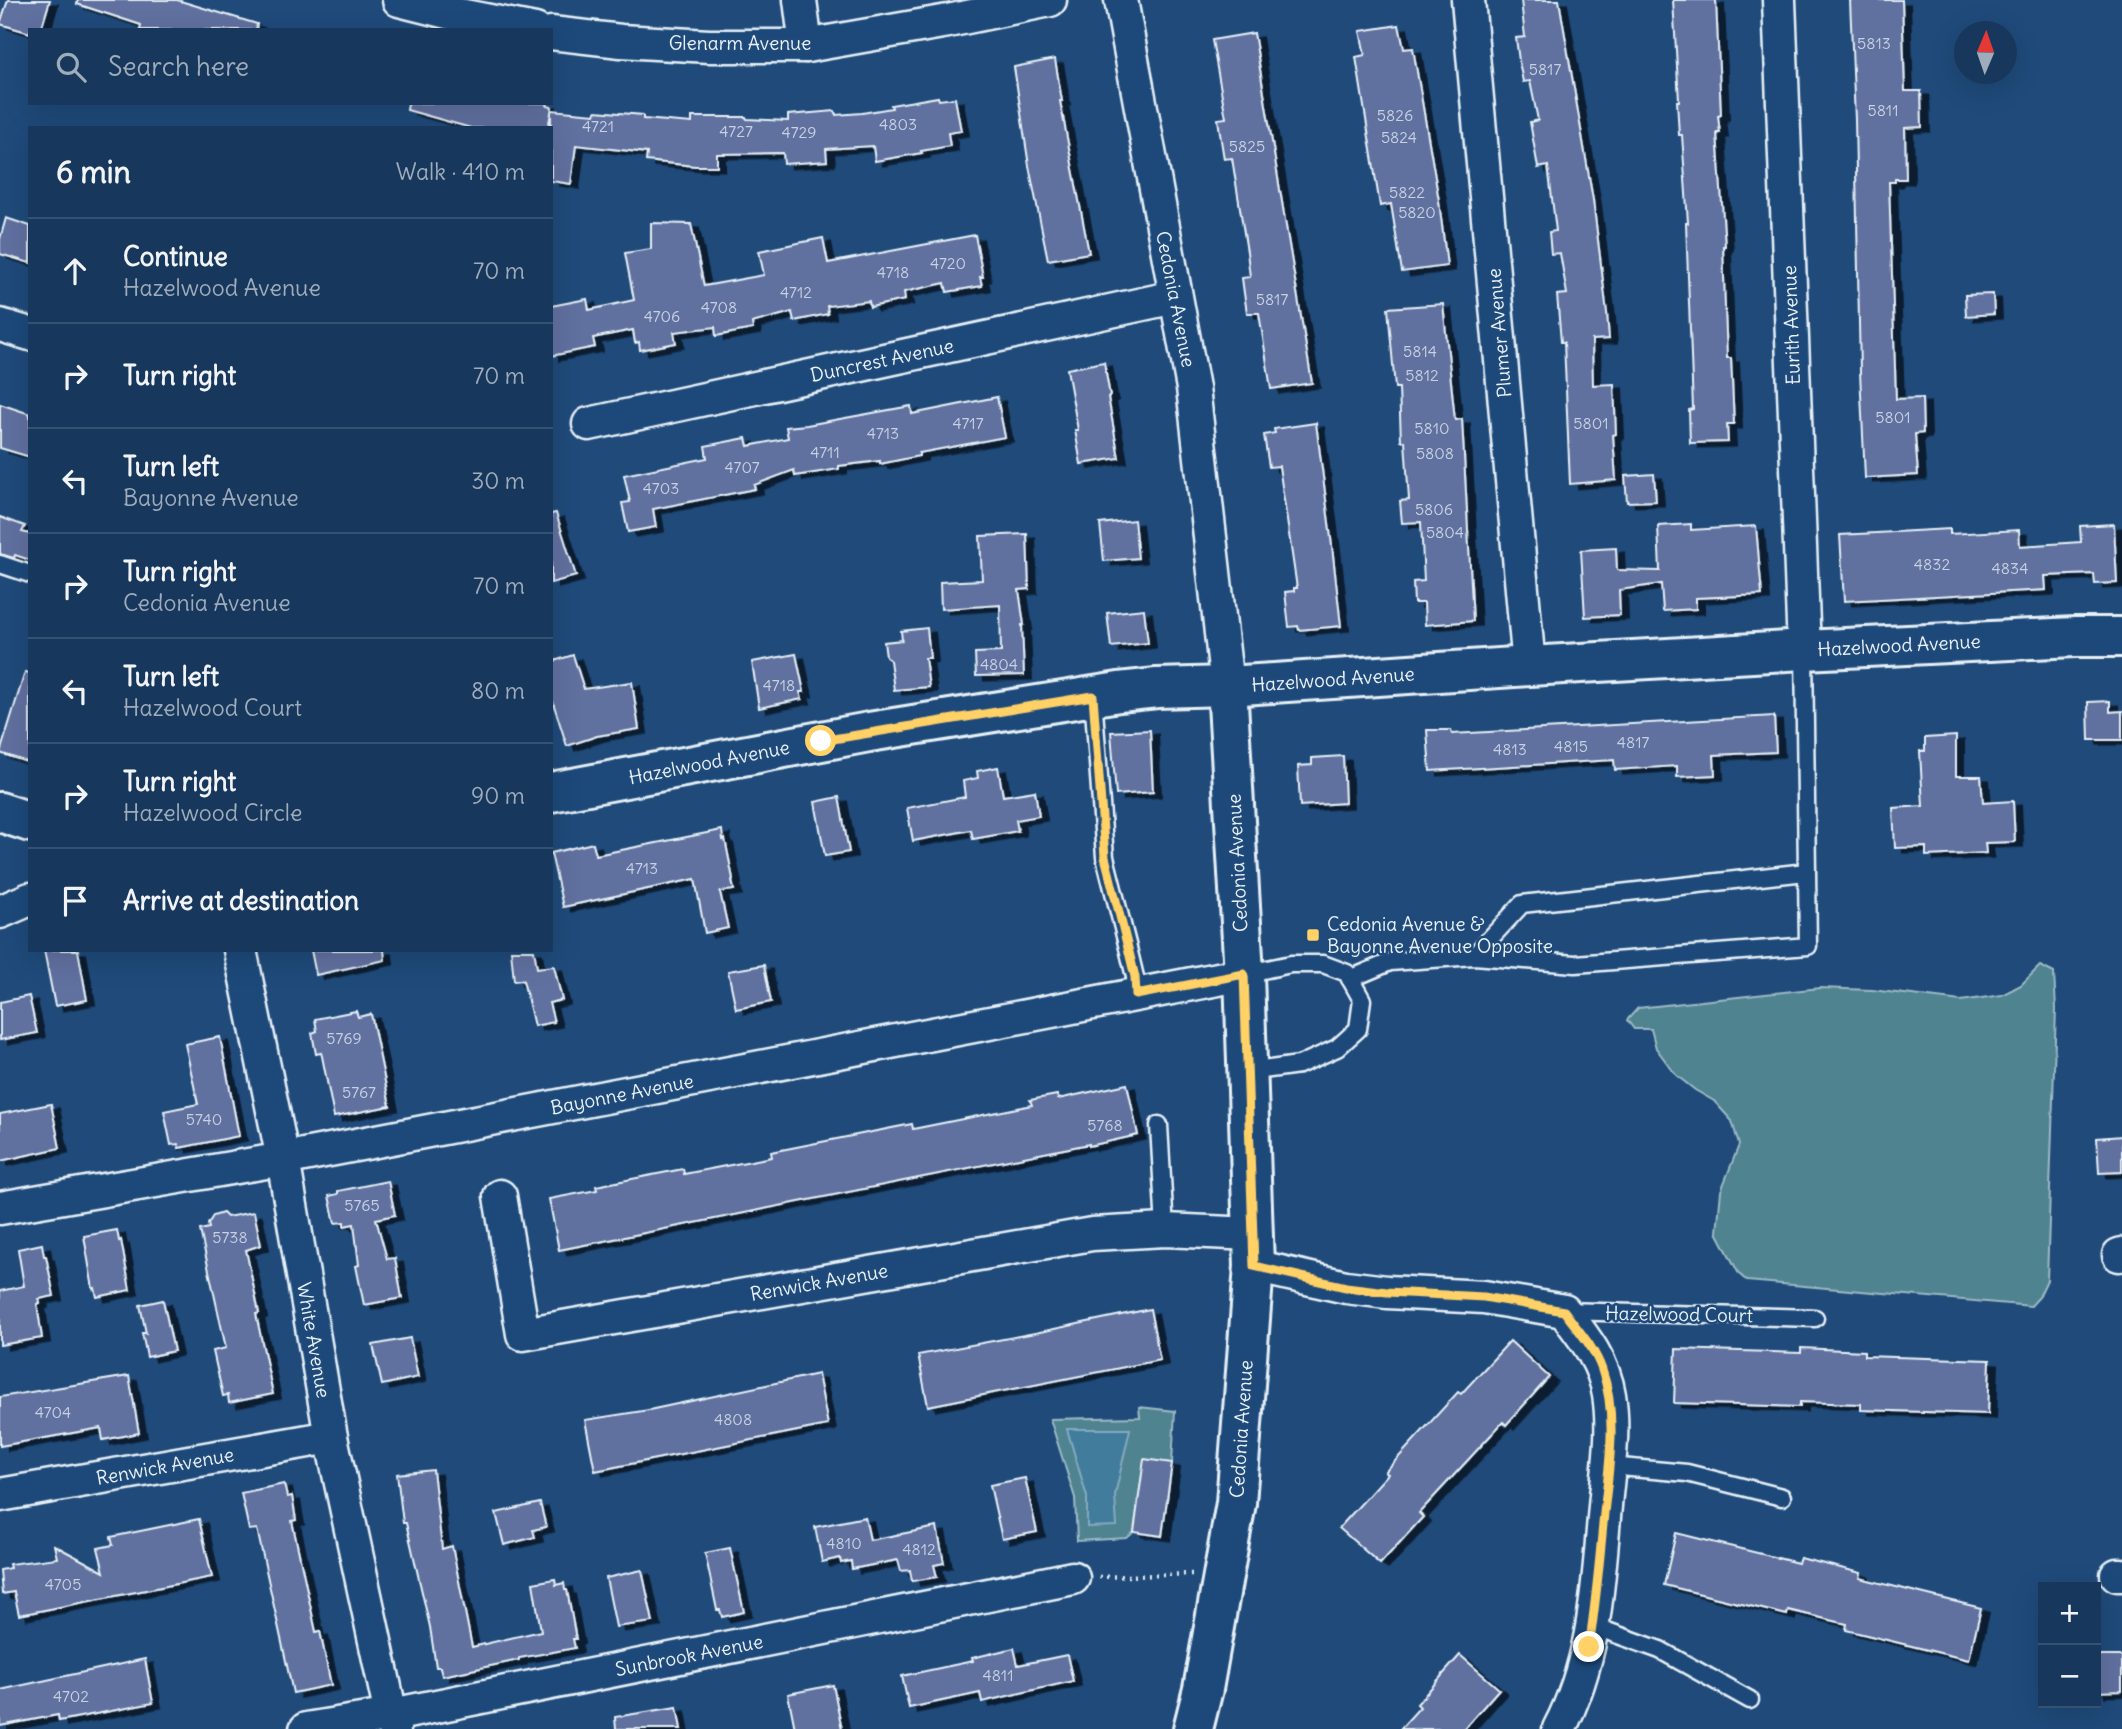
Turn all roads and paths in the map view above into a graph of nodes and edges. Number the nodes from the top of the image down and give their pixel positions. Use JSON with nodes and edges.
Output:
{"nodes":[{"id":1,"x":399,"y":0,"type":"edge"},
{"id":2,"x":800,"y":0,"type":"edge"},
{"id":3,"x":1050,"y":0,"type":"edge"},
{"id":4,"x":1121,"y":0,"type":"edge"},
{"id":5,"x":1468,"y":0,"type":"edge"},
{"id":6,"x":1779,"y":0,"type":"edge"},
{"id":7,"x":525,"y":28,"type":"edge"},
{"id":8,"x":553,"y":33,"type":"edge"},
{"id":9,"x":806,"y":46,"type":"junction"},
{"id":10,"x":1175,"y":296,"type":"junction"},
{"id":11,"x":0,"y":325,"type":"edge"},
{"id":12,"x":28,"y":333,"type":"edge"},
{"id":13,"x":589,"y":424,"type":"dead end"},
{"id":14,"x":0,"y":564,"type":"edge"},
{"id":15,"x":28,"y":572,"type":"edge"},
{"id":16,"x":2122,"y":636,"type":"edge"},
{"id":17,"x":1804,"y":650,"type":"junction"},
{"id":18,"x":1529,"y":666,"type":"junction"},
{"id":19,"x":1227,"y":686,"type":"junction"},
{"id":20,"x":1093,"y":696,"type":"junction"},
{"id":21,"x":553,"y":792,"type":"edge"},
{"id":22,"x":0,"y":812,"type":"edge"},
{"id":23,"x":28,"y":821,"type":"edge"},
{"id":24,"x":1806,"y":872,"type":"junction"},
{"id":25,"x":28,"y":900,"type":"edge"},
{"id":26,"x":0,"y":912,"type":"edge"},
{"id":27,"x":240,"y":952,"type":"edge"},
{"id":28,"x":1474,"y":956,"type":"junction"},
{"id":29,"x":1244,"y":974,"type":"junction"},
{"id":30,"x":1350,"y":979,"type":"junction"},
{"id":31,"x":1136,"y":995,"type":"junction"},
{"id":32,"x":1248,"y":1072,"type":"junction"},
{"id":33,"x":1158,"y":1125,"type":"dead end"},
{"id":34,"x":283,"y":1159,"type":"junction"},
{"id":35,"x":500,"y":1196,"type":"dead end"},
{"id":36,"x":0,"y":1208,"type":"edge"},
{"id":37,"x":1165,"y":1230,"type":"junction"},
{"id":38,"x":1254,"y":1250,"type":"junction"},
{"id":39,"x":1564,"y":1311,"type":"junction"},
{"id":40,"x":1815,"y":1318,"type":"dead end"},
{"id":41,"x":331,"y":1437,"type":"junction"},
{"id":42,"x":1609,"y":1466,"type":"junction"},
{"id":43,"x":0,"y":1495,"type":"edge"},
{"id":44,"x":1782,"y":1497,"type":"dead end"},
{"id":45,"x":1224,"y":1573,"type":"junction"},
{"id":46,"x":1073,"y":1578,"type":"joint"},
{"id":47,"x":1592,"y":1626,"type":"junction"},
{"id":48,"x":1751,"y":1700,"type":"dead end"},
{"id":49,"x":393,"y":1722,"type":"edge"},
{"id":50,"x":306,"y":1729,"type":"edge"},
{"id":51,"x":1194,"y":1729,"type":"edge"},
{"id":52,"x":1559,"y":1729,"type":"edge"}],
"edges":[{"from":1,"to":7,"type":"street"},
{"from":2,"to":9,"type":"street"},
{"from":3,"to":9,"type":"street","name":"Glenarm Avenue"},
{"from":4,"to":10,"type":"street","name":"Cedonia Avenue"},
{"from":5,"to":18,"type":"street","name":"Plumer Avenue"},
{"from":6,"to":17,"type":"street","name":"Eurith Avenue"},
{"from":8,"to":9,"type":"street","name":"Glenarm Avenue"},
{"from":10,"to":13,"type":"street","name":"Duncrest Avenue"},
{"from":10,"to":19,"type":"street","name":"Cedonia Avenue"},
{"from":11,"to":12,"type":"street"},
{"from":14,"to":15,"type":"lane"},
{"from":16,"to":17,"type":"street","name":"Hazelwood Avenue"},
{"from":17,"to":18,"type":"street","name":"Hazelwood Avenue"},
{"from":17,"to":24,"type":"lane"},
{"from":18,"to":19,"type":"street","name":"Hazelwood Avenue"},
{"from":19,"to":20,"type":"street","name":"Hazelwood Avenue"},
{"from":19,"to":29,"type":"street","name":"Cedonia Avenue"},
{"from":20,"to":21,"type":"street","name":"Hazelwood Avenue"},
{"from":20,"to":31,"type":"lane"},
{"from":22,"to":23,"type":"street"},
{"from":24,"to":28,"type":"lane"},
{"from":24,"to":28,"type":"lane"},
{"from":25,"to":26,"type":"street"},
{"from":27,"to":34,"type":"street","name":"White Avenue"},
{"from":28,"to":30,"type":"lane"},
{"from":29,"to":30,"type":"lane"},
{"from":29,"to":31,"type":"street","name":"Bayonne Avenue"},
{"from":29,"to":32,"type":"street","name":"Cedonia Avenue"},
{"from":30,"to":32,"type":"lane"},
{"from":31,"to":34,"type":"street","name":"Bayonne Avenue"},
{"from":32,"to":38,"type":"street","name":"Cedonia Avenue"},
{"from":33,"to":37,"type":"lane"},
{"from":34,"to":36,"type":"street","name":"Bayonne Avenue"},
{"from":34,"to":41,"type":"street","name":"White Avenue"},
{"from":35,"to":37,"type":"street","name":"Renwick Avenue"},
{"from":37,"to":38,"type":"street","name":"Renwick Avenue"},
{"from":38,"to":39,"type":"street","name":"Hazelwood Court"},
{"from":38,"to":45,"type":"street","name":"Cedonia Avenue"},
{"from":39,"to":40,"type":"lane","name":"Hazelwood Court"},
{"from":39,"to":42,"type":"street"},
{"from":41,"to":43,"type":"street","name":"Renwick Avenue"},
{"from":41,"to":49,"type":"street","name":"White Avenue"},
{"from":42,"to":44,"type":"lane"},
{"from":42,"to":47,"type":"street"},
{"from":45,"to":46,"type":"path"},
{"from":45,"to":51,"type":"street","name":"Cedonia Avenue"},
{"from":46,"to":49,"type":"street","name":"Sunbrook Avenue"},
{"from":47,"to":48,"type":"lane"},
{"from":47,"to":52,"type":"street"},
{"from":49,"to":50,"type":"street","name":"Sunbrook Avenue"}]}
